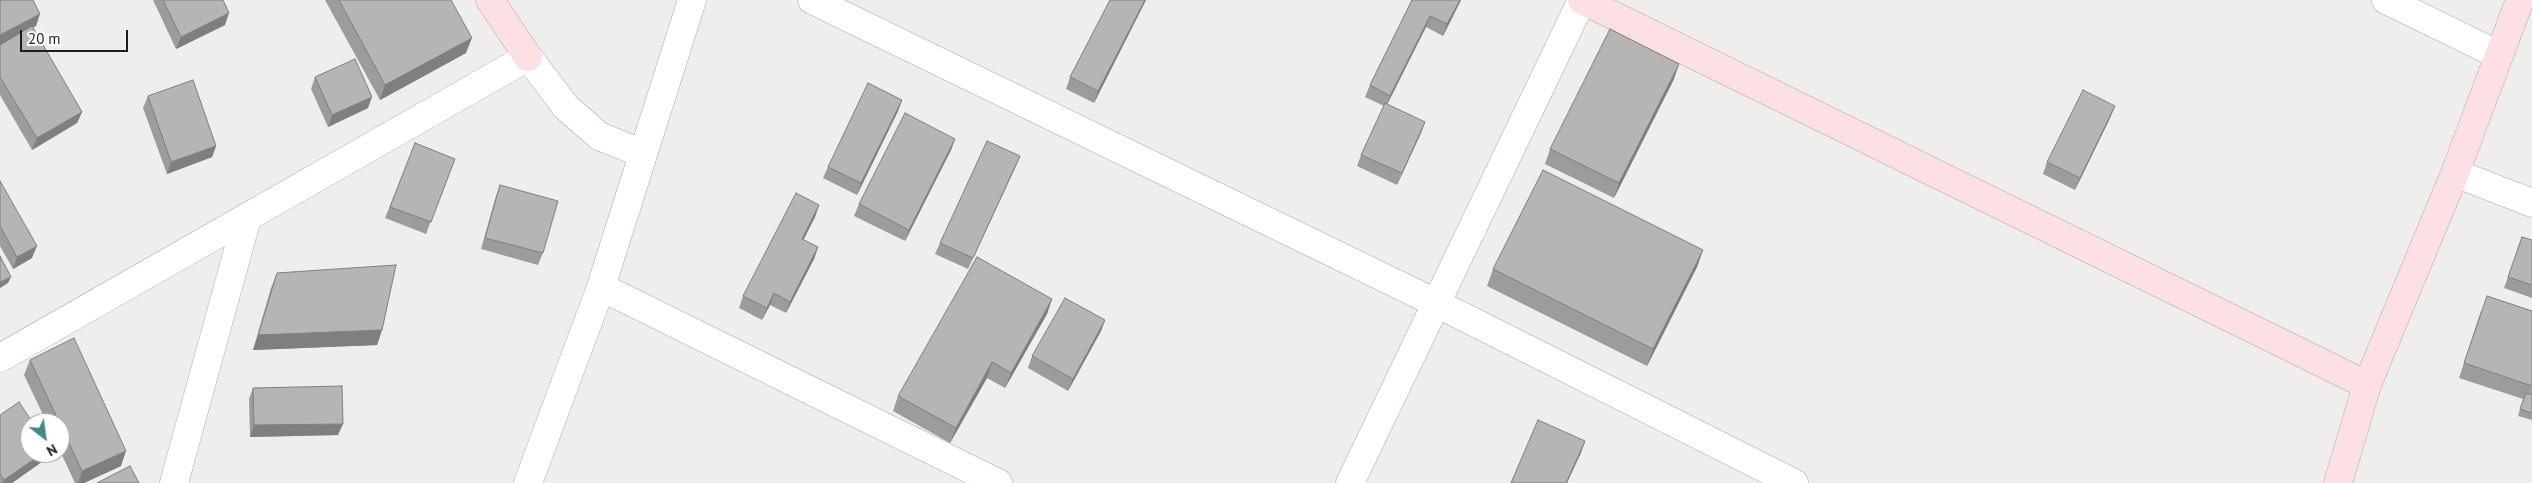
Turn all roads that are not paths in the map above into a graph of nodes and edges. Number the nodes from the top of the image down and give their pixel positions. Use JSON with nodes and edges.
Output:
{"nodes":[{"id":1,"x":490,"y":0,"type":"edge"},
{"id":2,"x":692,"y":0,"type":"edge"},
{"id":3,"x":812,"y":0,"type":"edge"},
{"id":4,"x":1582,"y":0,"type":"edge"},
{"id":5,"x":2386,"y":0,"type":"edge"},
{"id":6,"x":2520,"y":0,"type":"edge"},
{"id":7,"x":2500,"y":55,"type":"junction"},
{"id":8,"x":528,"y":56,"type":"junction"},
{"id":9,"x":641,"y":153,"type":"junction"},
{"id":10,"x":2455,"y":173,"type":"junction"},
{"id":11,"x":2532,"y":203,"type":"edge"},
{"id":12,"x":247,"y":218,"type":"junction"},
{"id":13,"x":601,"y":287,"type":"junction"},
{"id":14,"x":1436,"y":303,"type":"junction"},
{"id":15,"x":0,"y":358,"type":"edge"},
{"id":16,"x":2367,"y":385,"type":"junction"},
{"id":17,"x":174,"y":483,"type":"edge"},
{"id":18,"x":528,"y":483,"type":"edge"},
{"id":19,"x":998,"y":483,"type":"edge"},
{"id":20,"x":1350,"y":483,"type":"edge"},
{"id":21,"x":1794,"y":483,"type":"edge"},
{"id":22,"x":2338,"y":483,"type":"edge"}],
"edges":[{"from":1,"to":8,"type":"street"},
{"from":2,"to":9,"type":"street"},
{"from":3,"to":14,"type":"street"},
{"from":4,"to":14,"type":"street"},
{"from":4,"to":16,"type":"street"},
{"from":5,"to":7,"type":"street"},
{"from":6,"to":7,"type":"street"},
{"from":7,"to":10,"type":"street"},
{"from":8,"to":9,"type":"street"},
{"from":8,"to":12,"type":"street"},
{"from":9,"to":13,"type":"street"},
{"from":10,"to":11,"type":"street"},
{"from":10,"to":16,"type":"street"},
{"from":12,"to":15,"type":"street"},
{"from":12,"to":17,"type":"street"},
{"from":13,"to":18,"type":"street"},
{"from":13,"to":19,"type":"street"},
{"from":14,"to":20,"type":"street"},
{"from":14,"to":21,"type":"street"},
{"from":16,"to":22,"type":"street"}]}
